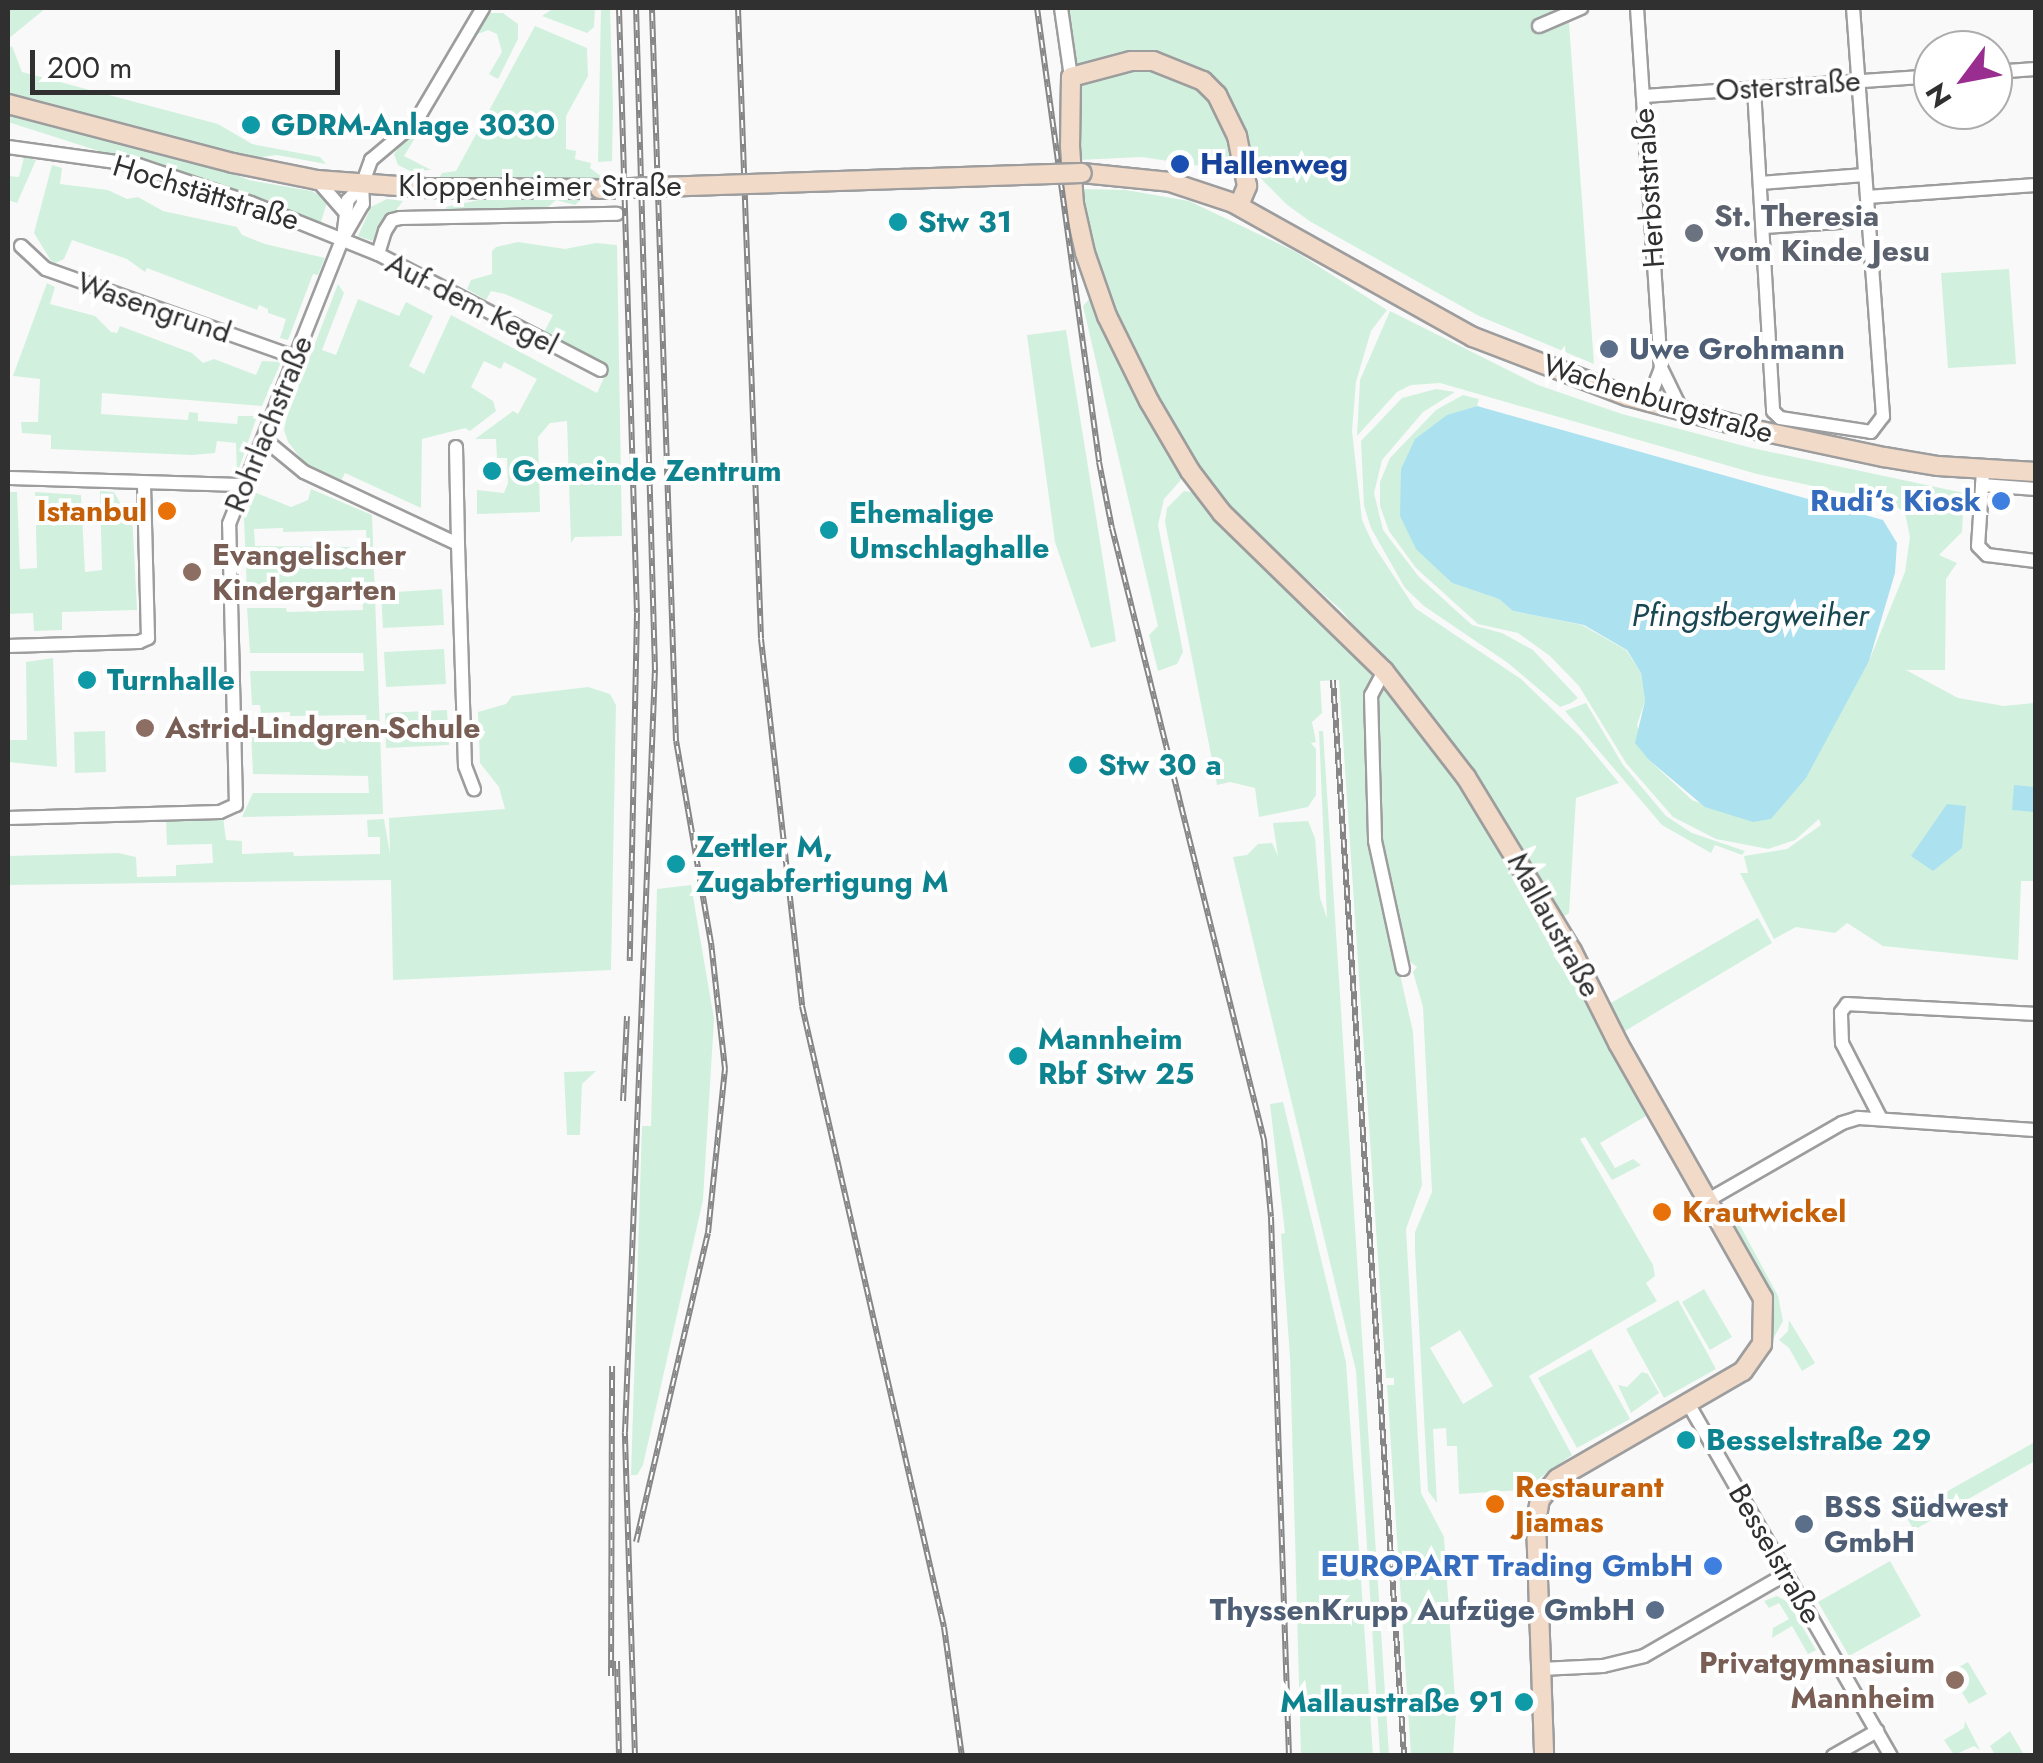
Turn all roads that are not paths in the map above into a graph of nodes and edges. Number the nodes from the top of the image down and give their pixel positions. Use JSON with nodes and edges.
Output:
{"nodes":[{"id":1,"x":483,"y":8,"type":"edge"},
{"id":2,"x":1061,"y":8,"type":"edge"},
{"id":3,"x":1581,"y":8,"type":"edge"},
{"id":4,"x":1637,"y":8,"type":"edge"},
{"id":5,"x":1853,"y":8,"type":"edge"},
{"id":6,"x":1539,"y":26,"type":"dead end"},
{"id":7,"x":1071,"y":77,"type":"junction"},
{"id":8,"x":1913,"y":78,"type":"edge"},
{"id":9,"x":1859,"y":82,"type":"junction"},
{"id":10,"x":1754,"y":88,"type":"junction"},
{"id":11,"x":1643,"y":96,"type":"junction"},
{"id":12,"x":8,"y":104,"type":"edge"},
{"id":13,"x":8,"y":147,"type":"edge"},
{"id":14,"x":1082,"y":173,"type":"joint"},
{"id":15,"x":1865,"y":175,"type":"junction"},
{"id":16,"x":317,"y":180,"type":"junction"},
{"id":17,"x":1760,"y":183,"type":"junction"},
{"id":18,"x":362,"y":185,"type":"junction"},
{"id":19,"x":2036,"y":185,"type":"edge"},
{"id":20,"x":1867,"y":197,"type":"junction"},
{"id":21,"x":1233,"y":203,"type":"junction"},
{"id":22,"x":402,"y":206,"type":"dead end"},
{"id":23,"x":344,"y":211,"type":"junction"},
{"id":24,"x":616,"y":214,"type":"dead end"},
{"id":25,"x":392,"y":220,"type":"junction"},
{"id":26,"x":1868,"y":220,"type":"junction"},
{"id":27,"x":1764,"y":228,"type":"junction"},
{"id":28,"x":342,"y":238,"type":"junction"},
{"id":29,"x":21,"y":246,"type":"dead end"},
{"id":30,"x":378,"y":254,"type":"junction"},
{"id":31,"x":295,"y":357,"type":"junction"},
{"id":32,"x":1661,"y":368,"type":"junction"},
{"id":33,"x":602,"y":370,"type":"dead end"},
{"id":34,"x":1667,"y":386,"type":"junction"},
{"id":35,"x":1652,"y":403,"type":"junction"},
{"id":36,"x":1682,"y":411,"type":"junction"},
{"id":37,"x":264,"y":439,"type":"junction"},
{"id":38,"x":456,"y":447,"type":"dead end"},
{"id":39,"x":2036,"y":472,"type":"edge"},
{"id":40,"x":8,"y":478,"type":"edge"},
{"id":41,"x":1982,"y":478,"type":"junction"},
{"id":42,"x":144,"y":482,"type":"junction"},
{"id":43,"x":243,"y":485,"type":"junction"},
{"id":44,"x":2036,"y":489,"type":"edge"},
{"id":45,"x":458,"y":544,"type":"junction"},
{"id":46,"x":2036,"y":561,"type":"edge"},
{"id":47,"x":8,"y":646,"type":"edge"},
{"id":48,"x":1384,"y":671,"type":"junction"},
{"id":49,"x":474,"y":789,"type":"dead end"},
{"id":50,"x":8,"y":818,"type":"edge"},
{"id":51,"x":1402,"y":969,"type":"dead end"},
{"id":52,"x":2036,"y":1014,"type":"edge"},
{"id":53,"x":1880,"y":1117,"type":"junction"},
{"id":54,"x":2036,"y":1130,"type":"edge"},
{"id":55,"x":1710,"y":1199,"type":"junction"},
{"id":56,"x":1689,"y":1405,"type":"junction"},
{"id":57,"x":1786,"y":1574,"type":"junction"},
{"id":58,"x":1540,"y":1669,"type":"junction"},
{"id":59,"x":1877,"y":1731,"type":"junction"},
{"id":60,"x":1544,"y":1756,"type":"edge"},
{"id":61,"x":1832,"y":1756,"type":"edge"},
{"id":62,"x":1891,"y":1756,"type":"edge"}],
"edges":[{"from":1,"to":18,"type":"street"},
{"from":2,"to":7,"type":"street"},
{"from":3,"to":6,"type":"street"},
{"from":4,"to":11,"type":"street","name":"Herbststraße"},
{"from":5,"to":9,"type":"street"},
{"from":7,"to":21,"type":"street"},
{"from":7,"to":48,"type":"street","name":"Mallaustraße"},
{"from":8,"to":9,"type":"street","name":"Osterstraße"},
{"from":9,"to":10,"type":"street","name":"Osterstraße"},
{"from":9,"to":15,"type":"street"},
{"from":10,"to":11,"type":"street","name":"Osterstraße"},
{"from":10,"to":17,"type":"street"},
{"from":11,"to":32,"type":"street","name":"Herbststraße"},
{"from":12,"to":16,"type":"street","name":"Kloppenheimer Straße"},
{"from":13,"to":28,"type":"street","name":"Hochstättstraße"},
{"from":14,"to":18,"type":"street","name":"Kloppenheimer Straße","bridge":true},
{"from":14,"to":21,"type":"street","name":"Wachenburgstraße"},
{"from":15,"to":17,"type":"street"},
{"from":15,"to":20,"type":"street"},
{"from":16,"to":18,"type":"street","name":"Kloppenheimer Straße"},
{"from":16,"to":23,"type":"street"},
{"from":17,"to":27,"type":"street"},
{"from":18,"to":23,"type":"street"},
{"from":18,"to":28,"type":"street","name":"Rohrlachstraße"},
{"from":19,"to":20,"type":"street"},
{"from":20,"to":26,"type":"street"},
{"from":21,"to":35,"type":"street","name":"Wachenburgstraße"},
{"from":22,"to":25,"type":"street"},
{"from":23,"to":28,"type":"street","name":"Rohrlachstraße"},
{"from":24,"to":25,"type":"street"},
{"from":25,"to":30,"type":"street"},
{"from":26,"to":27,"type":"street"},
{"from":26,"to":27,"type":"street","name":"Wachenburgstraße"},
{"from":28,"to":30,"type":"street","name":"Auf dem Kegel"},
{"from":28,"to":31,"type":"street","name":"Rohrlachstraße"},
{"from":29,"to":31,"type":"street","name":"Wasengrund"},
{"from":30,"to":33,"type":"street","name":"Auf dem Kegel"},
{"from":31,"to":37,"type":"street","name":"Rohrlachstraße"},
{"from":32,"to":34,"type":"street","name":"Herbststraße"},
{"from":32,"to":35,"type":"street","name":"Herbststraße"},
{"from":34,"to":35,"type":"street"},
{"from":34,"to":36,"type":"street","name":"Herbststraße"},
{"from":35,"to":36,"type":"street","name":"Wachenburgstraße"},
{"from":36,"to":41,"type":"street","name":"Wachenburgstraße"},
{"from":37,"to":43,"type":"street","name":"Rohrlachstraße"},
{"from":37,"to":45,"type":"street"},
{"from":38,"to":45,"type":"street"},
{"from":39,"to":41,"type":"street","name":"Wachenburgstraße"},
{"from":40,"to":42,"type":"street"},
{"from":41,"to":44,"type":"street","name":"Wachenburgstraße"},
{"from":41,"to":46,"type":"street"},
{"from":42,"to":43,"type":"street"},
{"from":42,"to":47,"type":"street"},
{"from":43,"to":50,"type":"street","name":"Rohrlachstraße"},
{"from":45,"to":49,"type":"street"},
{"from":48,"to":51,"type":"street"},
{"from":48,"to":55,"type":"street","name":"Mallaustraße"},
{"from":52,"to":53,"type":"street"},
{"from":53,"to":54,"type":"street"},
{"from":53,"to":55,"type":"street"},
{"from":55,"to":56,"type":"street","name":"Mallaustraße"},
{"from":56,"to":57,"type":"street","name":"Besselstraße"},
{"from":56,"to":58,"type":"street","name":"Mallaustraße"},
{"from":57,"to":58,"type":"street"},
{"from":57,"to":59,"type":"street","name":"Besselstraße"},
{"from":58,"to":60,"type":"street","name":"Mallaustraße"},
{"from":59,"to":61,"type":"street"},
{"from":59,"to":62,"type":"street","name":"Besselstraße"}]}
